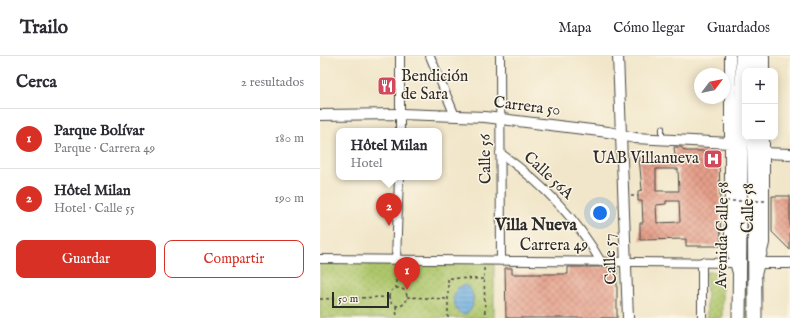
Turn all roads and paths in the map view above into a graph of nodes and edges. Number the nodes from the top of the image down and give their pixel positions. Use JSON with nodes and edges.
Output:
{"nodes":[{"id":1,"x":400,"y":56,"type":"edge"},
{"id":2,"x":430,"y":56,"type":"edge"},
{"id":3,"x":500,"y":56,"type":"edge"},
{"id":4,"x":618,"y":56,"type":"edge"},
{"id":5,"x":730,"y":56,"type":"edge"},
{"id":6,"x":742,"y":56,"type":"edge"},
{"id":7,"x":754,"y":56,"type":"edge"},
{"id":8,"x":764,"y":56,"type":"edge"},
{"id":9,"x":754,"y":68,"type":"edge"},
{"id":10,"x":764,"y":68,"type":"edge"},
{"id":11,"x":320,"y":114,"type":"edge"},
{"id":12,"x":401,"y":114,"type":"junction"},
{"id":13,"x":455,"y":116,"type":"junction"},
{"id":14,"x":500,"y":120,"type":"junction"},
{"id":15,"x":400,"y":128,"type":"edge"},
{"id":16,"x":662,"y":128,"type":"dead end"},
{"id":17,"x":622,"y":135,"type":"junction"},
{"id":18,"x":662,"y":140,"type":"junction"},
{"id":19,"x":754,"y":140,"type":"edge"},
{"id":20,"x":764,"y":140,"type":"edge"},
{"id":21,"x":730,"y":143,"type":"junction"},
{"id":22,"x":500,"y":153,"type":"junction"},
{"id":23,"x":764,"y":153,"type":"junction"},
{"id":24,"x":790,"y":154,"type":"edge"},
{"id":25,"x":399,"y":180,"type":"edge"},
{"id":26,"x":629,"y":196,"type":"dead end"},
{"id":27,"x":638,"y":196,"type":"dead end"},
{"id":28,"x":720,"y":201,"type":"dead end"},
{"id":29,"x":768,"y":202,"type":"dead end"},
{"id":30,"x":320,"y":259,"type":"edge"},
{"id":31,"x":396,"y":260,"type":"junction"},
{"id":32,"x":484,"y":261,"type":"junction"},
{"id":33,"x":501,"y":261,"type":"junction"},
{"id":34,"x":601,"y":262,"type":"junction"},
{"id":35,"x":626,"y":262,"type":"junction"},
{"id":36,"x":702,"y":262,"type":"junction"},
{"id":37,"x":760,"y":263,"type":"junction"},
{"id":38,"x":790,"y":263,"type":"edge"},
{"id":39,"x":737,"y":267,"type":"junction"},
{"id":40,"x":755,"y":277,"type":"junction"},
{"id":41,"x":484,"y":279,"type":"junction"},
{"id":42,"x":396,"y":288,"type":"junction"},
{"id":43,"x":389,"y":297,"type":"junction"},
{"id":44,"x":407,"y":297,"type":"junction"},
{"id":45,"x":448,"y":298,"type":"junction"},
{"id":46,"x":320,"y":299,"type":"edge"},
{"id":47,"x":396,"y":306,"type":"junction"},
{"id":48,"x":397,"y":318,"type":"edge"},
{"id":49,"x":448,"y":318,"type":"edge"},
{"id":50,"x":485,"y":318,"type":"edge"},
{"id":51,"x":628,"y":318,"type":"edge"},
{"id":52,"x":702,"y":318,"type":"edge"},
{"id":53,"x":739,"y":318,"type":"edge"},
{"id":54,"x":755,"y":318,"type":"edge"}],
"edges":[{"from":1,"to":12,"type":"street"},
{"from":2,"to":13,"type":"street"},
{"from":3,"to":14,"type":"street","name":"Calle 56"},
{"from":4,"to":17,"type":"street","name":"Calle 57"},
{"from":5,"to":21,"type":"street","name":"Calle 58"},
{"from":6,"to":39,"type":"main road","name":"Avenida Calle 58"},
{"from":7,"to":9,"type":"main road"},
{"from":8,"to":10,"type":"street"},
{"from":11,"to":12,"type":"street","name":"Carrera 50"},
{"from":12,"to":13,"type":"street","name":"Carrera 50"},
{"from":12,"to":15,"type":"street"},
{"from":13,"to":14,"type":"street","name":"Carrera 50"},
{"from":14,"to":17,"type":"street","name":"Carrera 50"},
{"from":14,"to":22,"type":"street","name":"Calle 56"},
{"from":16,"to":18,"type":"lane"},
{"from":17,"to":18,"type":"street","name":"Carrera 50"},
{"from":17,"to":35,"type":"street","name":"Calle 57"},
{"from":18,"to":21,"type":"street","name":"Carrera 50"},
{"from":19,"to":40,"type":"main road","name":"Avenida Calle 58"},
{"from":20,"to":23,"type":"street","name":"Calle 58"},
{"from":21,"to":39,"type":"street","name":"Calle 58"},
{"from":22,"to":33,"type":"street","name":"Calle 56"},
{"from":22,"to":34,"type":"street","name":"Calle 56A"},
{"from":23,"to":24,"type":"street"},
{"from":23,"to":37,"type":"street","name":"Calle 58"},
{"from":25,"to":31,"type":"street"},
{"from":26,"to":27,"type":"path"},
{"from":28,"to":29,"type":"path","bridge":true},
{"from":30,"to":31,"type":"street","name":"Carrera 49"},
{"from":31,"to":32,"type":"street","name":"Carrera 49"},
{"from":31,"to":42,"type":"path"},
{"from":32,"to":33,"type":"street","name":"Carrera 49"},
{"from":32,"to":41,"type":"path"},
{"from":33,"to":34,"type":"street","name":"Carrera 49"},
{"from":34,"to":35,"type":"street","name":"Carrera 49"},
{"from":35,"to":36,"type":"street","name":"Carrera 49"},
{"from":35,"to":51,"type":"street","name":"Calle 57"},
{"from":36,"to":39,"type":"street","name":"Carrera 49"},
{"from":36,"to":52,"type":"street"},
{"from":37,"to":38,"type":"street"},
{"from":37,"to":40,"type":"street","name":"Calle 58"},
{"from":39,"to":53,"type":"main road","name":"Avenida Calle 58"},
{"from":40,"to":54,"type":"main road","name":"Avenida Calle 58"},
{"from":41,"to":45,"type":"path"},
{"from":41,"to":50,"type":"path"},
{"from":42,"to":43,"type":"path"},
{"from":42,"to":44,"type":"path"},
{"from":43,"to":46,"type":"path"},
{"from":43,"to":47,"type":"path"},
{"from":44,"to":45,"type":"path"},
{"from":44,"to":47,"type":"path"},
{"from":45,"to":49,"type":"path"},
{"from":47,"to":48,"type":"path"}]}
